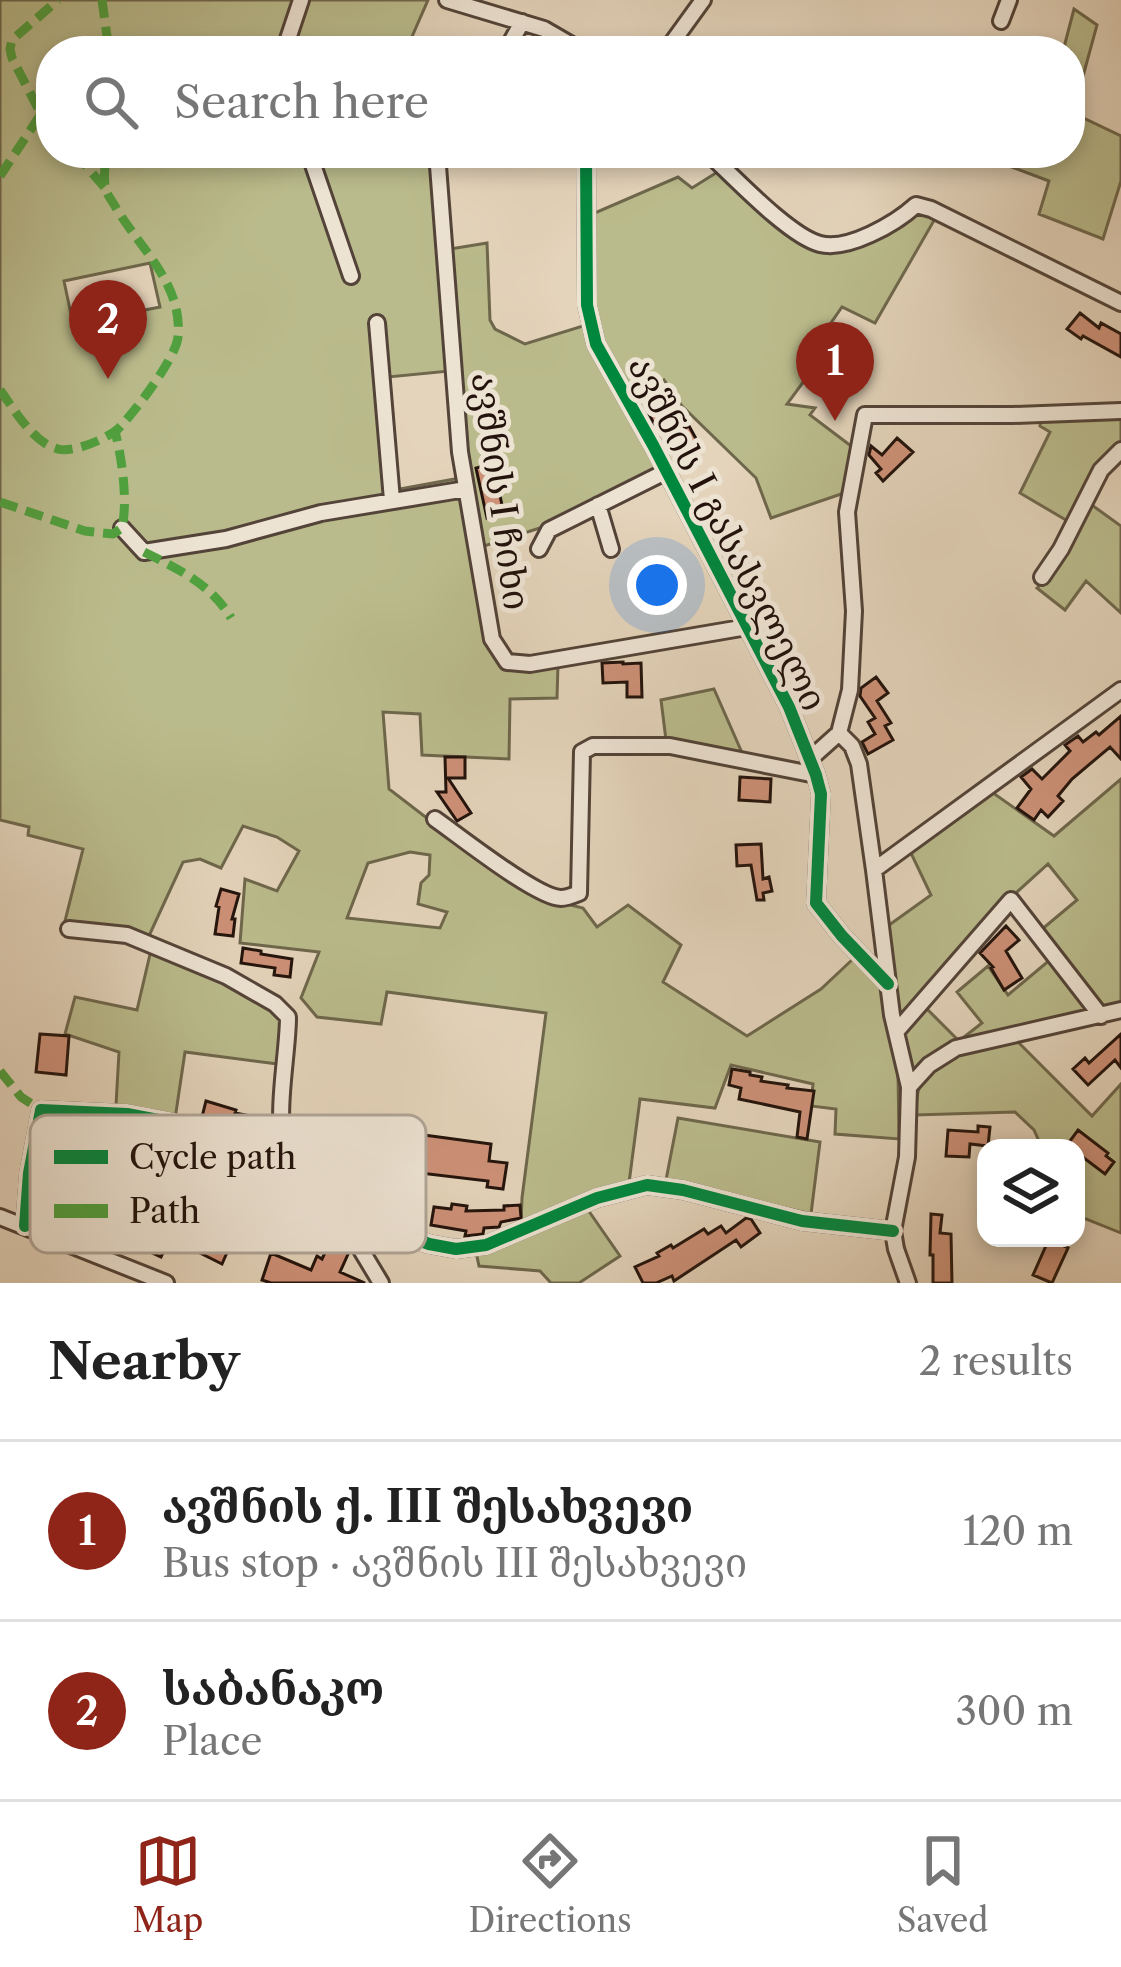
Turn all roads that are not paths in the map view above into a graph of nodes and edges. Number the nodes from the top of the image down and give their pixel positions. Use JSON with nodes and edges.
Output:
{"nodes":[{"id":1,"x":302,"y":0,"type":"edge"},
{"id":2,"x":448,"y":0,"type":"edge"},
{"id":3,"x":704,"y":0,"type":"edge"},
{"id":4,"x":1010,"y":0,"type":"edge"},
{"id":5,"x":1000,"y":21,"type":"dead end"},
{"id":6,"x":522,"y":22,"type":"junction"},
{"id":7,"x":289,"y":36,"type":"edge"},
{"id":8,"x":514,"y":36,"type":"edge"},
{"id":9,"x":556,"y":36,"type":"edge"},
{"id":10,"x":677,"y":36,"type":"edge"},
{"id":11,"x":314,"y":168,"type":"edge"},
{"id":12,"x":438,"y":168,"type":"edge"},
{"id":13,"x":586,"y":168,"type":"edge"},
{"id":14,"x":724,"y":168,"type":"edge"},
{"id":15,"x":351,"y":276,"type":"dead end"},
{"id":16,"x":1121,"y":303,"type":"edge"},
{"id":17,"x":377,"y":323,"type":"dead end"},
{"id":18,"x":1121,"y":411,"type":"edge"},
{"id":19,"x":1121,"y":450,"type":"edge"},
{"id":20,"x":667,"y":471,"type":"junction"},
{"id":21,"x":466,"y":489,"type":"junction"},
{"id":22,"x":392,"y":500,"type":"junction"},
{"id":23,"x":598,"y":505,"type":"junction"},
{"id":24,"x":122,"y":528,"type":"dead end"},
{"id":25,"x":538,"y":549,"type":"dead end"},
{"id":26,"x":611,"y":549,"type":"dead end"},
{"id":27,"x":1042,"y":577,"type":"dead end"},
{"id":28,"x":747,"y":627,"type":"junction"},
{"id":29,"x":1121,"y":690,"type":"edge"},
{"id":30,"x":839,"y":733,"type":"junction"},
{"id":31,"x":809,"y":759,"type":"junction"},
{"id":32,"x":816,"y":775,"type":"junction"},
{"id":33,"x":435,"y":819,"type":"dead end"},
{"id":34,"x":874,"y":870,"type":"junction"},
{"id":35,"x":69,"y":929,"type":"dead end"},
{"id":36,"x":888,"y":984,"type":"junction"},
{"id":37,"x":1121,"y":1010,"type":"edge"},
{"id":38,"x":1101,"y":1016,"type":"junction"},
{"id":39,"x":896,"y":1032,"type":"junction"},
{"id":40,"x":909,"y":1087,"type":"junction"},
{"id":41,"x":40,"y":1115,"type":"edge"},
{"id":42,"x":132,"y":1115,"type":"edge"},
{"id":43,"x":282,"y":1115,"type":"edge"},
{"id":44,"x":30,"y":1168,"type":"edge"},
{"id":45,"x":0,"y":1217,"type":"edge"},
{"id":46,"x":25,"y":1226,"type":"junction"},
{"id":47,"x":30,"y":1228,"type":"edge"},
{"id":48,"x":893,"y":1232,"type":"junction"},
{"id":49,"x":426,"y":1243,"type":"edge"},
{"id":50,"x":92,"y":1253,"type":"edge"},
{"id":51,"x":363,"y":1253,"type":"edge"},
{"id":52,"x":166,"y":1283,"type":"edge"},
{"id":53,"x":381,"y":1283,"type":"edge"},
{"id":54,"x":908,"y":1283,"type":"edge"}],
"edges":[{"from":1,"to":7,"type":"street"},
{"from":2,"to":6,"type":"street"},
{"from":3,"to":10,"type":"street"},
{"from":4,"to":5,"type":"street"},
{"from":6,"to":8,"type":"street"},
{"from":6,"to":9,"type":"street"},
{"from":11,"to":15,"type":"street"},
{"from":12,"to":21,"type":"street","name":"ავშნის I ჩიხი"},
{"from":13,"to":20,"type":"street","name":"ავშნის I გასასვლელი"},
{"from":14,"to":16,"type":"street"},
{"from":17,"to":22,"type":"street"},
{"from":18,"to":30,"type":"street"},
{"from":19,"to":27,"type":"street"},
{"from":20,"to":23,"type":"street"},
{"from":20,"to":28,"type":"street","name":"ავშნის I გასასვლელი"},
{"from":21,"to":22,"type":"street"},
{"from":21,"to":28,"type":"street","name":"ავშნის I ჩიხი"},
{"from":22,"to":24,"type":"street"},
{"from":23,"to":25,"type":"street"},
{"from":23,"to":26,"type":"street"},
{"from":28,"to":31,"type":"street","name":"ავშნის I გასასვლელი"},
{"from":29,"to":34,"type":"street"},
{"from":30,"to":31,"type":"street"},
{"from":30,"to":34,"type":"street"},
{"from":31,"to":32,"type":"street","name":"ავშნის I გასასვლელი"},
{"from":32,"to":33,"type":"street"},
{"from":32,"to":36,"type":"street","name":"ავშნის I გასასვლელი"},
{"from":34,"to":36,"type":"street"},
{"from":35,"to":43,"type":"street"},
{"from":36,"to":39,"type":"street"},
{"from":37,"to":38,"type":"street"},
{"from":38,"to":39,"type":"street"},
{"from":38,"to":40,"type":"street"},
{"from":39,"to":40,"type":"street"},
{"from":40,"to":48,"type":"street"},
{"from":41,"to":42,"type":"street"},
{"from":44,"to":46,"type":"street"},
{"from":45,"to":46,"type":"street"},
{"from":46,"to":47,"type":"street"},
{"from":48,"to":49,"type":"street"},
{"from":48,"to":54,"type":"street"},
{"from":50,"to":52,"type":"street"},
{"from":51,"to":53,"type":"street"}]}
